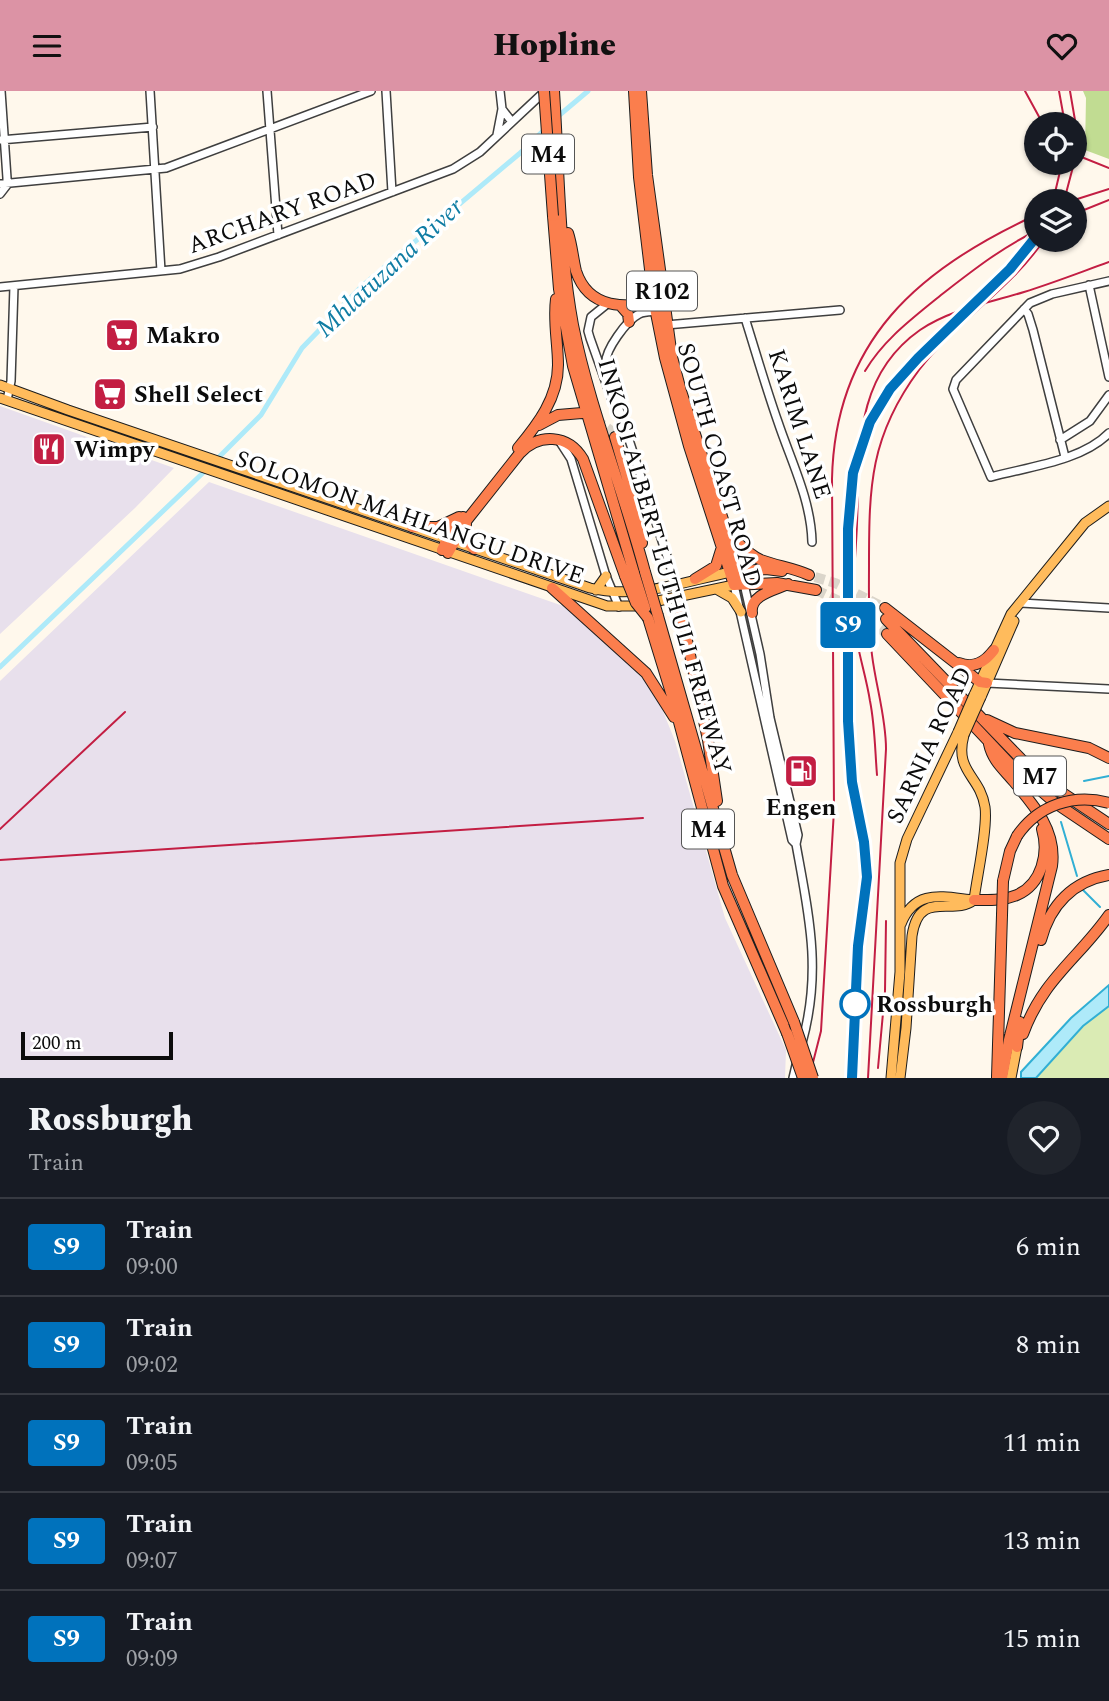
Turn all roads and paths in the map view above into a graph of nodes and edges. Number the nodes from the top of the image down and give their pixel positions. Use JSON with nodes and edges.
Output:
{"nodes":[{"id":1,"x":1,"y":91,"type":"edge"},
{"id":2,"x":150,"y":91,"type":"edge"},
{"id":3,"x":267,"y":91,"type":"edge"},
{"id":4,"x":371,"y":91,"type":"edge"},
{"id":5,"x":386,"y":91,"type":"edge"},
{"id":6,"x":500,"y":91,"type":"edge"},
{"id":7,"x":545,"y":91,"type":"edge"},
{"id":8,"x":554,"y":91,"type":"edge"},
{"id":9,"x":634,"y":91,"type":"edge"},
{"id":10,"x":641,"y":91,"type":"edge"},
{"id":11,"x":502,"y":109,"type":"junction"},
{"id":12,"x":512,"y":122,"type":"junction"},
{"id":13,"x":153,"y":127,"type":"junction"},
{"id":14,"x":639,"y":128,"type":"junction"},
{"id":15,"x":270,"y":129,"type":"junction"},
{"id":16,"x":3,"y":141,"type":"edge"},
{"id":17,"x":492,"y":141,"type":"junction"},
{"id":18,"x":155,"y":169,"type":"junction"},
{"id":19,"x":3,"y":184,"type":"edge"},
{"id":20,"x":392,"y":192,"type":"junction"},
{"id":21,"x":0,"y":194,"type":"edge"},
{"id":22,"x":557,"y":216,"type":"junction"},
{"id":23,"x":278,"y":235,"type":"junction"},
{"id":24,"x":654,"y":256,"type":"junction"},
{"id":25,"x":162,"y":271,"type":"junction"},
{"id":26,"x":1109,"y":281,"type":"edge"},
{"id":27,"x":1089,"y":285,"type":"junction"},
{"id":28,"x":14,"y":286,"type":"junction"},
{"id":29,"x":653,"y":286,"type":"junction"},
{"id":30,"x":0,"y":287,"type":"edge"},
{"id":31,"x":559,"y":289,"type":"junction"},
{"id":32,"x":607,"y":304,"type":"junction"},
{"id":33,"x":627,"y":305,"type":"junction"},
{"id":34,"x":660,"y":307,"type":"junction"},
{"id":35,"x":1024,"y":309,"type":"junction"},
{"id":36,"x":840,"y":310,"type":"dead end"},
{"id":37,"x":745,"y":318,"type":"junction"},
{"id":38,"x":629,"y":322,"type":"junction"},
{"id":39,"x":662,"y":326,"type":"junction"},
{"id":40,"x":606,"y":355,"type":"junction"},
{"id":41,"x":596,"y":358,"type":"junction"},
{"id":42,"x":1109,"y":377,"type":"edge"},
{"id":43,"x":5,"y":386,"type":"edge"},
{"id":44,"x":1109,"y":395,"type":"edge"},
{"id":45,"x":4,"y":399,"type":"edge"},
{"id":46,"x":618,"y":406,"type":"junction"},
{"id":47,"x":582,"y":414,"type":"dead end"},
{"id":48,"x":536,"y":427,"type":"junction"},
{"id":49,"x":1109,"y":433,"type":"edge"},
{"id":50,"x":615,"y":437,"type":"tunnel mouth"},
{"id":51,"x":557,"y":439,"type":"junction"},
{"id":52,"x":1060,"y":440,"type":"junction"},
{"id":53,"x":1065,"y":457,"type":"junction"},
{"id":54,"x":1109,"y":506,"type":"edge"},
{"id":55,"x":470,"y":508,"type":"junction"},
{"id":56,"x":467,"y":520,"type":"junction"},
{"id":57,"x":412,"y":527,"type":"junction"},
{"id":58,"x":724,"y":536,"type":"junction"},
{"id":59,"x":450,"y":540,"type":"junction"},
{"id":60,"x":812,"y":542,"type":"dead end"},
{"id":61,"x":474,"y":549,"type":"junction"},
{"id":62,"x":445,"y":551,"type":"junction"},
{"id":63,"x":641,"y":558,"type":"junction"},
{"id":64,"x":736,"y":571,"type":"junction"},
{"id":65,"x":629,"y":574,"type":"junction"},
{"id":66,"x":606,"y":576,"type":"junction"},
{"id":67,"x":695,"y":579,"type":"junction"},
{"id":68,"x":676,"y":584,"type":"junction"},
{"id":69,"x":789,"y":584,"type":"junction"},
{"id":70,"x":739,"y":585,"type":"junction"},
{"id":71,"x":552,"y":589,"type":"junction"},
{"id":72,"x":596,"y":590,"type":"junction"},
{"id":73,"x":716,"y":590,"type":"junction"},
{"id":74,"x":816,"y":590,"type":"tunnel mouth"},
{"id":75,"x":612,"y":593,"type":"junction"},
{"id":76,"x":678,"y":598,"type":"junction"},
{"id":77,"x":1021,"y":603,"type":"junction"},
{"id":78,"x":619,"y":607,"type":"junction"},
{"id":79,"x":1109,"y":608,"type":"edge"},
{"id":80,"x":746,"y":612,"type":"junction"},
{"id":81,"x":653,"y":617,"type":"junction"},
{"id":82,"x":887,"y":634,"type":"tunnel mouth"},
{"id":83,"x":994,"y":650,"type":"junction"},
{"id":84,"x":947,"y":655,"type":"junction"},
{"id":85,"x":983,"y":683,"type":"junction"},
{"id":86,"x":1109,"y":689,"type":"edge"},
{"id":87,"x":981,"y":718,"type":"junction"},
{"id":88,"x":682,"y":733,"type":"junction"},
{"id":89,"x":961,"y":734,"type":"junction"},
{"id":90,"x":989,"y":744,"type":"junction"},
{"id":91,"x":1109,"y":758,"type":"edge"},
{"id":92,"x":965,"y":767,"type":"junction"},
{"id":93,"x":937,"y":779,"type":"junction"},
{"id":94,"x":1028,"y":800,"type":"junction"},
{"id":95,"x":1109,"y":803,"type":"edge"},
{"id":96,"x":1109,"y":824,"type":"edge"},
{"id":97,"x":1109,"y":839,"type":"edge"},
{"id":98,"x":724,"y":847,"type":"junction"},
{"id":99,"x":1109,"y":875,"type":"edge"},
{"id":100,"x":974,"y":900,"type":"junction"},
{"id":101,"x":936,"y":905,"type":"junction"},
{"id":102,"x":903,"y":911,"type":"junction"},
{"id":103,"x":1109,"y":915,"type":"edge"},
{"id":104,"x":1017,"y":1047,"type":"junction"},
{"id":105,"x":793,"y":1078,"type":"edge"},
{"id":106,"x":803,"y":1078,"type":"edge"},
{"id":107,"x":813,"y":1078,"type":"edge"},
{"id":108,"x":891,"y":1078,"type":"edge"},
{"id":109,"x":900,"y":1078,"type":"edge"},
{"id":110,"x":999,"y":1078,"type":"edge"},
{"id":111,"x":1011,"y":1078,"type":"edge"}],
"edges":[{"from":1,"to":16,"type":"street"},
{"from":2,"to":13,"type":"street"},
{"from":3,"to":15,"type":"street"},
{"from":4,"to":15,"type":"street"},
{"from":5,"to":20,"type":"street"},
{"from":6,"to":11,"type":"street"},
{"from":7,"to":12,"type":"street","name":"ARCHARY ROAD"},
{"from":7,"to":22,"type":"highway","name":"INKOSI ALBERT LUTHULI FREEWAY","number":"M4","bridge":true},
{"from":8,"to":22,"type":"highway","name":"INKOSI ALBERT LUTHULI FREEWAY","number":"M4"},
{"from":9,"to":14,"type":"highway","name":"SOUTH COAST ROAD","number":"R102"},
{"from":10,"to":14,"type":"highway","name":"SOUTH COAST ROAD","number":"R102"},
{"from":11,"to":12,"type":"street"},
{"from":11,"to":17,"type":"street"},
{"from":12,"to":17,"type":"street","name":"ARCHARY ROAD"},
{"from":13,"to":16,"type":"street"},
{"from":13,"to":18,"type":"street"},
{"from":14,"to":24,"type":"highway","name":"SOUTH COAST ROAD","number":"R102"},
{"from":15,"to":18,"type":"street"},
{"from":15,"to":23,"type":"street"},
{"from":16,"to":19,"type":"street"},
{"from":17,"to":20,"type":"street","name":"ARCHARY ROAD"},
{"from":18,"to":19,"type":"street"},
{"from":18,"to":25,"type":"street"},
{"from":19,"to":21,"type":"street"},
{"from":20,"to":23,"type":"street","name":"ARCHARY ROAD"},
{"from":22,"to":31,"type":"highway","name":"INKOSI ALBERT LUTHULI FREEWAY","number":"M4"},
{"from":22,"to":32,"type":"highway"},
{"from":22,"to":63,"type":"highway","name":"INKOSI ALBERT LUTHULI FREEWAY","number":"M4"},
{"from":23,"to":25,"type":"street","name":"ARCHARY ROAD"},
{"from":24,"to":29,"type":"highway","name":"SOUTH COAST ROAD","number":"R102"},
{"from":24,"to":34,"type":"highway","name":"SOUTH COAST ROAD","number":"R102"},
{"from":25,"to":28,"type":"street","name":"ARCHARY ROAD"},
{"from":26,"to":27,"type":"street"},
{"from":27,"to":35,"type":"street"},
{"from":27,"to":42,"type":"street"},
{"from":28,"to":30,"type":"street","name":"ARCHARY ROAD"},
{"from":28,"to":43,"type":"street"},
{"from":29,"to":33,"type":"highway"},
{"from":29,"to":34,"type":"highway","name":"SOUTH COAST ROAD","number":"R102"},
{"from":31,"to":48,"type":"highway"},
{"from":31,"to":65,"type":"highway","name":"INKOSI ALBERT LUTHULI FREEWAY","number":"M4"},
{"from":32,"to":33,"type":"highway"},
{"from":32,"to":41,"type":"street"},
{"from":33,"to":34,"type":"highway"},
{"from":33,"to":38,"type":"highway"},
{"from":34,"to":38,"type":"street"},
{"from":34,"to":39,"type":"highway","name":"SOUTH COAST ROAD","number":"R102"},
{"from":35,"to":52,"type":"street"},
{"from":35,"to":53,"type":"street"},
{"from":36,"to":37,"type":"street"},
{"from":37,"to":39,"type":"street"},
{"from":37,"to":60,"type":"street","name":"KARIM LANE"},
{"from":38,"to":40,"type":"street"},
{"from":39,"to":58,"type":"highway","name":"SOUTH COAST ROAD","number":"R102"},
{"from":40,"to":41,"type":"street"},
{"from":40,"to":46,"type":"street"},
{"from":41,"to":46,"type":"street"},
{"from":43,"to":45,"type":"street"},
{"from":43,"to":57,"type":"main road","name":"SOLOMON MAHLANGU DRIVE"},
{"from":44,"to":52,"type":"street"},
{"from":45,"to":62,"type":"main road","name":"SOLOMON MAHLANGU DRIVE"},
{"from":46,"to":68,"type":"street"},
{"from":47,"to":48,"type":"highway"},
{"from":48,"to":55,"type":"highway"},
{"from":49,"to":53,"type":"street"},
{"from":50,"to":63,"type":"highway"},
{"from":51,"to":56,"type":"highway"},
{"from":51,"to":65,"type":"highway"},
{"from":51,"to":66,"type":"street"},
{"from":52,"to":53,"type":"street"},
{"from":54,"to":77,"type":"main road","name":"SARNIA ROAD"},
{"from":55,"to":57,"type":"highway"},
{"from":55,"to":59,"type":"highway"},
{"from":56,"to":59,"type":"highway"},
{"from":56,"to":61,"type":"highway"},
{"from":57,"to":59,"type":"main road","name":"SOLOMON MAHLANGU DRIVE"},
{"from":58,"to":64,"type":"highway","name":"SOUTH COAST ROAD","number":"R102"},
{"from":58,"to":64,"type":"highway","name":"SOLOMON MAHLANGU DRIVE"},
{"from":58,"to":67,"type":"highway"},
{"from":59,"to":61,"type":"main road","name":"SOLOMON MAHLANGU DRIVE"},
{"from":59,"to":62,"type":"highway"},
{"from":61,"to":72,"type":"main road","name":"SOLOMON MAHLANGU DRIVE"},
{"from":62,"to":71,"type":"main road","name":"SOLOMON MAHLANGU DRIVE"},
{"from":63,"to":81,"type":"highway","name":"INKOSI ALBERT LUTHULI FREEWAY","number":"M4","bridge":true},
{"from":64,"to":67,"type":"main road","name":"SOLOMON MAHLANGU DRIVE"},
{"from":64,"to":70,"type":"highway","name":"SOUTH COAST ROAD","number":"R102"},
{"from":65,"to":81,"type":"highway","name":"INKOSI ALBERT LUTHULI FREEWAY","number":"M4","bridge":true},
{"from":66,"to":72,"type":"main road"},
{"from":66,"to":75,"type":"street"},
{"from":67,"to":68,"type":"main road","name":"SOLOMON MAHLANGU DRIVE"},
{"from":68,"to":75,"type":"main road","name":"SOLOMON MAHLANGU DRIVE"},
{"from":69,"to":70,"type":"highway","name":"SOLOMON MAHLANGU DRIVE"},
{"from":69,"to":74,"type":"highway","name":"SOLOMON MAHLANGU DRIVE"},
{"from":69,"to":80,"type":"highway"},
{"from":70,"to":73,"type":"main road","name":"SOLOMON MAHLANGU DRIVE"},
{"from":70,"to":80,"type":"street","name":"SOUTH COAST ROAD"},
{"from":71,"to":78,"type":"main road","name":"SOLOMON MAHLANGU DRIVE"},
{"from":71,"to":88,"type":"highway"},
{"from":72,"to":75,"type":"main road","name":"SOLOMON MAHLANGU DRIVE"},
{"from":73,"to":76,"type":"main road","name":"SOLOMON MAHLANGU DRIVE"},
{"from":73,"to":80,"type":"main road"},
{"from":75,"to":78,"type":"street"},
{"from":76,"to":78,"type":"main road","name":"SOLOMON MAHLANGU DRIVE"},
{"from":76,"to":98,"type":"highway"},
{"from":77,"to":79,"type":"street"},
{"from":77,"to":83,"type":"main road","name":"SARNIA ROAD"},
{"from":77,"to":85,"type":"main road","name":"SARNIA ROAD"},
{"from":80,"to":105,"type":"street","name":"SOUTH COAST ROAD"},
{"from":81,"to":88,"type":"highway","name":"INKOSI ALBERT LUTHULI FREEWAY","number":"M4"},
{"from":81,"to":98,"type":"highway","name":"INKOSI ALBERT LUTHULI FREEWAY","number":"M4"},
{"from":82,"to":90,"type":"highway","number":"M7"},
{"from":83,"to":84,"type":"highway"},
{"from":83,"to":85,"type":"main road","name":"SARNIA ROAD"},
{"from":84,"to":85,"type":"highway"},
{"from":84,"to":87,"type":"highway","number":"M7"},
{"from":85,"to":86,"type":"street"},
{"from":85,"to":89,"type":"main road","name":"SARNIA ROAD","bridge":true},
{"from":87,"to":91,"type":"highway"},
{"from":87,"to":96,"type":"highway","number":"M7"},
{"from":88,"to":106,"type":"highway","name":"INKOSI ALBERT LUTHULI FREEWAY","number":"M4","bridge":true},
{"from":89,"to":92,"type":"main road","name":"SARNIA ROAD"},
{"from":89,"to":93,"type":"main road","name":"SARNIA ROAD"},
{"from":90,"to":94,"type":"highway"},
{"from":90,"to":97,"type":"highway","number":"M7"},
{"from":92,"to":93,"type":"main road"},
{"from":92,"to":100,"type":"main road","name":"SARNIA ROAD"},
{"from":93,"to":102,"type":"main road","name":"SARNIA ROAD"},
{"from":94,"to":100,"type":"highway"},
{"from":94,"to":110,"type":"highway"},
{"from":95,"to":110,"type":"highway","bridge":true},
{"from":98,"to":107,"type":"highway","name":"INKOSI ALBERT LUTHULI FREEWAY","number":"M4","bridge":true},
{"from":99,"to":104,"type":"highway"},
{"from":100,"to":101,"type":"main road"},
{"from":100,"to":102,"type":"main road"},
{"from":101,"to":102,"type":"main road"},
{"from":101,"to":109,"type":"main road"},
{"from":102,"to":108,"type":"main road","name":"SARNIA ROAD"},
{"from":103,"to":104,"type":"highway"},
{"from":104,"to":111,"type":"main road"}]}
